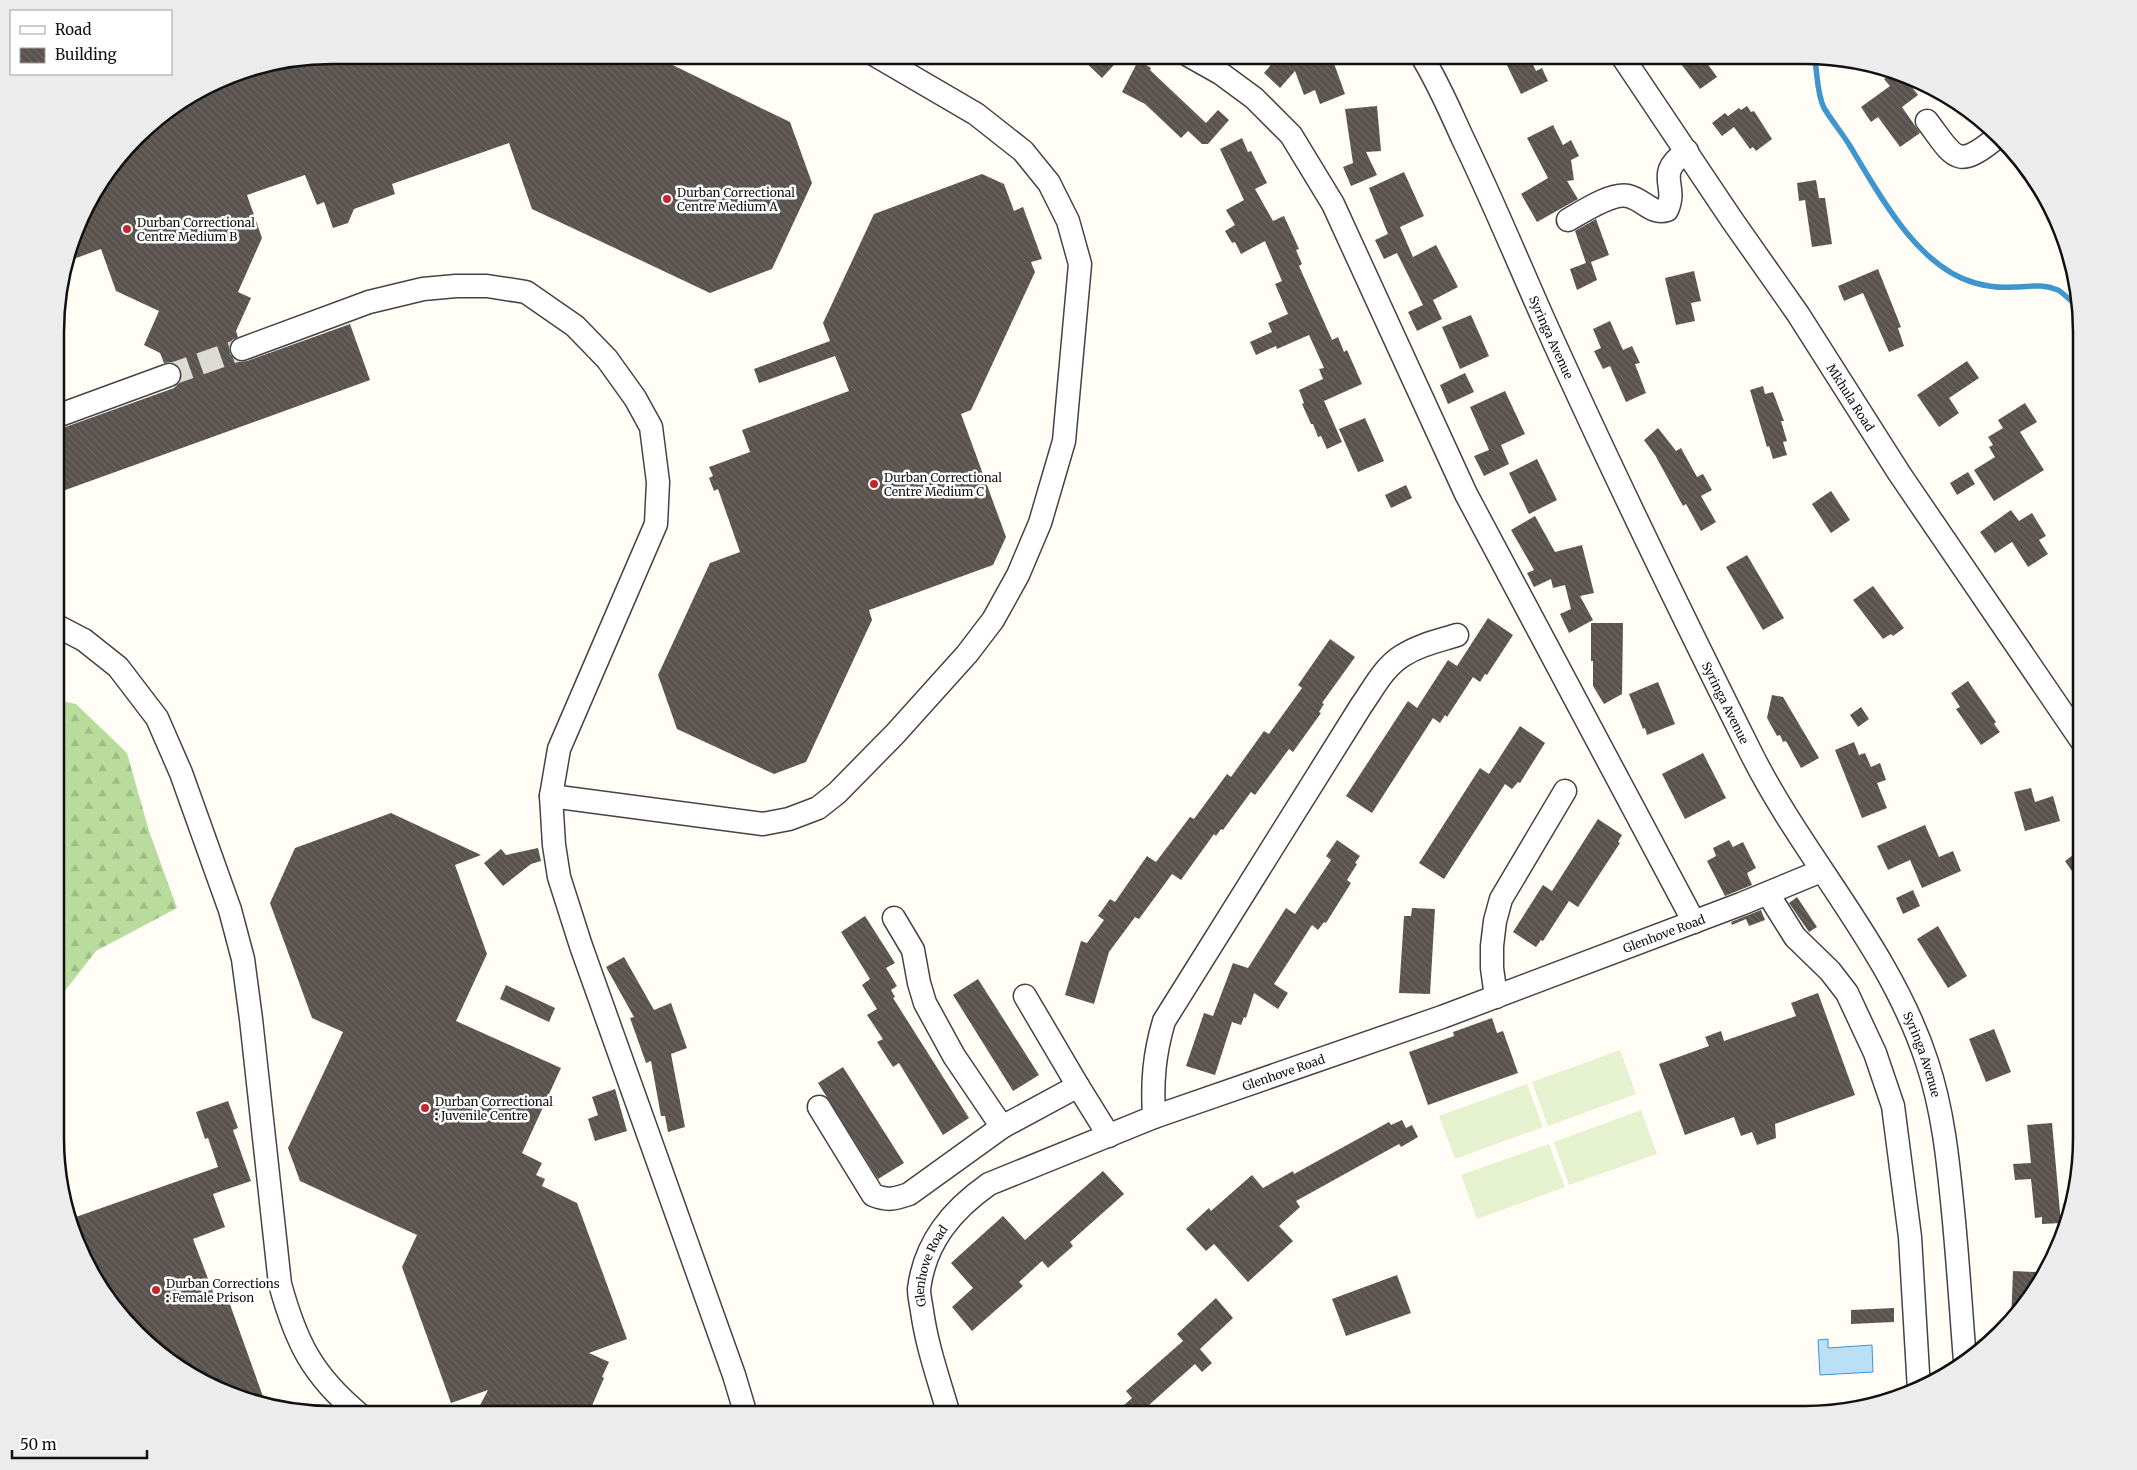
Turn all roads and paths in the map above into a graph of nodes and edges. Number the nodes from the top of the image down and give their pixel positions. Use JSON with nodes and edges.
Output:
{"nodes":[{"id":1,"x":890,"y":64,"type":"edge"},
{"id":2,"x":1204,"y":64,"type":"edge"},
{"id":3,"x":1426,"y":64,"type":"edge"},
{"id":4,"x":1627,"y":64,"type":"edge"},
{"id":5,"x":1927,"y":121,"type":"dead end"},
{"id":6,"x":1993,"y":140,"type":"edge"},
{"id":7,"x":1687,"y":151,"type":"junction"},
{"id":8,"x":1568,"y":220,"type":"dead end"},
{"id":9,"x":242,"y":349,"type":"tunnel mouth"},
{"id":10,"x":169,"y":375,"type":"tunnel mouth"},
{"id":11,"x":64,"y":413,"type":"edge"},
{"id":12,"x":64,"y":630,"type":"edge"},
{"id":13,"x":1456,"y":635,"type":"dead end"},
{"id":14,"x":2073,"y":728,"type":"edge"},
{"id":15,"x":1565,"y":791,"type":"dead end"},
{"id":16,"x":551,"y":796,"type":"junction"},
{"id":17,"x":1821,"y":871,"type":"junction"},
{"id":18,"x":1768,"y":894,"type":"junction"},
{"id":19,"x":894,"y":918,"type":"dead end"},
{"id":20,"x":1694,"y":922,"type":"junction"},
{"id":21,"x":1025,"y":996,"type":"dead end"},
{"id":22,"x":1496,"y":997,"type":"junction"},
{"id":23,"x":1078,"y":1086,"type":"junction"},
{"id":24,"x":819,"y":1107,"type":"dead end"},
{"id":25,"x":1154,"y":1117,"type":"junction"},
{"id":26,"x":1002,"y":1127,"type":"junction"},
{"id":27,"x":1109,"y":1136,"type":"junction"},
{"id":28,"x":1964,"y":1354,"type":"edge"},
{"id":29,"x":1918,"y":1381,"type":"edge"},
{"id":30,"x":349,"y":1406,"type":"edge"},
{"id":31,"x":743,"y":1406,"type":"edge"},
{"id":32,"x":946,"y":1406,"type":"edge"}],
"edges":[{"from":1,"to":16,"type":"street"},
{"from":2,"to":20,"type":"street"},
{"from":3,"to":17,"type":"street","name":"Syringa Avenue"},
{"from":4,"to":7,"type":"street","name":"Mkhula Road"},
{"from":5,"to":6,"type":"street"},
{"from":7,"to":8,"type":"street"},
{"from":7,"to":14,"type":"street","name":"Mkhula Road"},
{"from":9,"to":16,"type":"street"},
{"from":10,"to":11,"type":"street"},
{"from":12,"to":30,"type":"street"},
{"from":13,"to":25,"type":"street"},
{"from":15,"to":22,"type":"street"},
{"from":16,"to":31,"type":"street"},
{"from":17,"to":18,"type":"street","name":"Glenhove Road"},
{"from":17,"to":28,"type":"street","name":"Syringa Avenue"},
{"from":18,"to":20,"type":"street","name":"Glenhove Road"},
{"from":18,"to":29,"type":"street"},
{"from":19,"to":26,"type":"street"},
{"from":20,"to":22,"type":"street","name":"Glenhove Road"},
{"from":21,"to":23,"type":"street"},
{"from":22,"to":25,"type":"street","name":"Glenhove Road"},
{"from":23,"to":26,"type":"street"},
{"from":23,"to":27,"type":"street"},
{"from":24,"to":26,"type":"street"},
{"from":25,"to":27,"type":"street","name":"Glenhove Road"},
{"from":27,"to":32,"type":"street","name":"Glenhove Road"}]}
